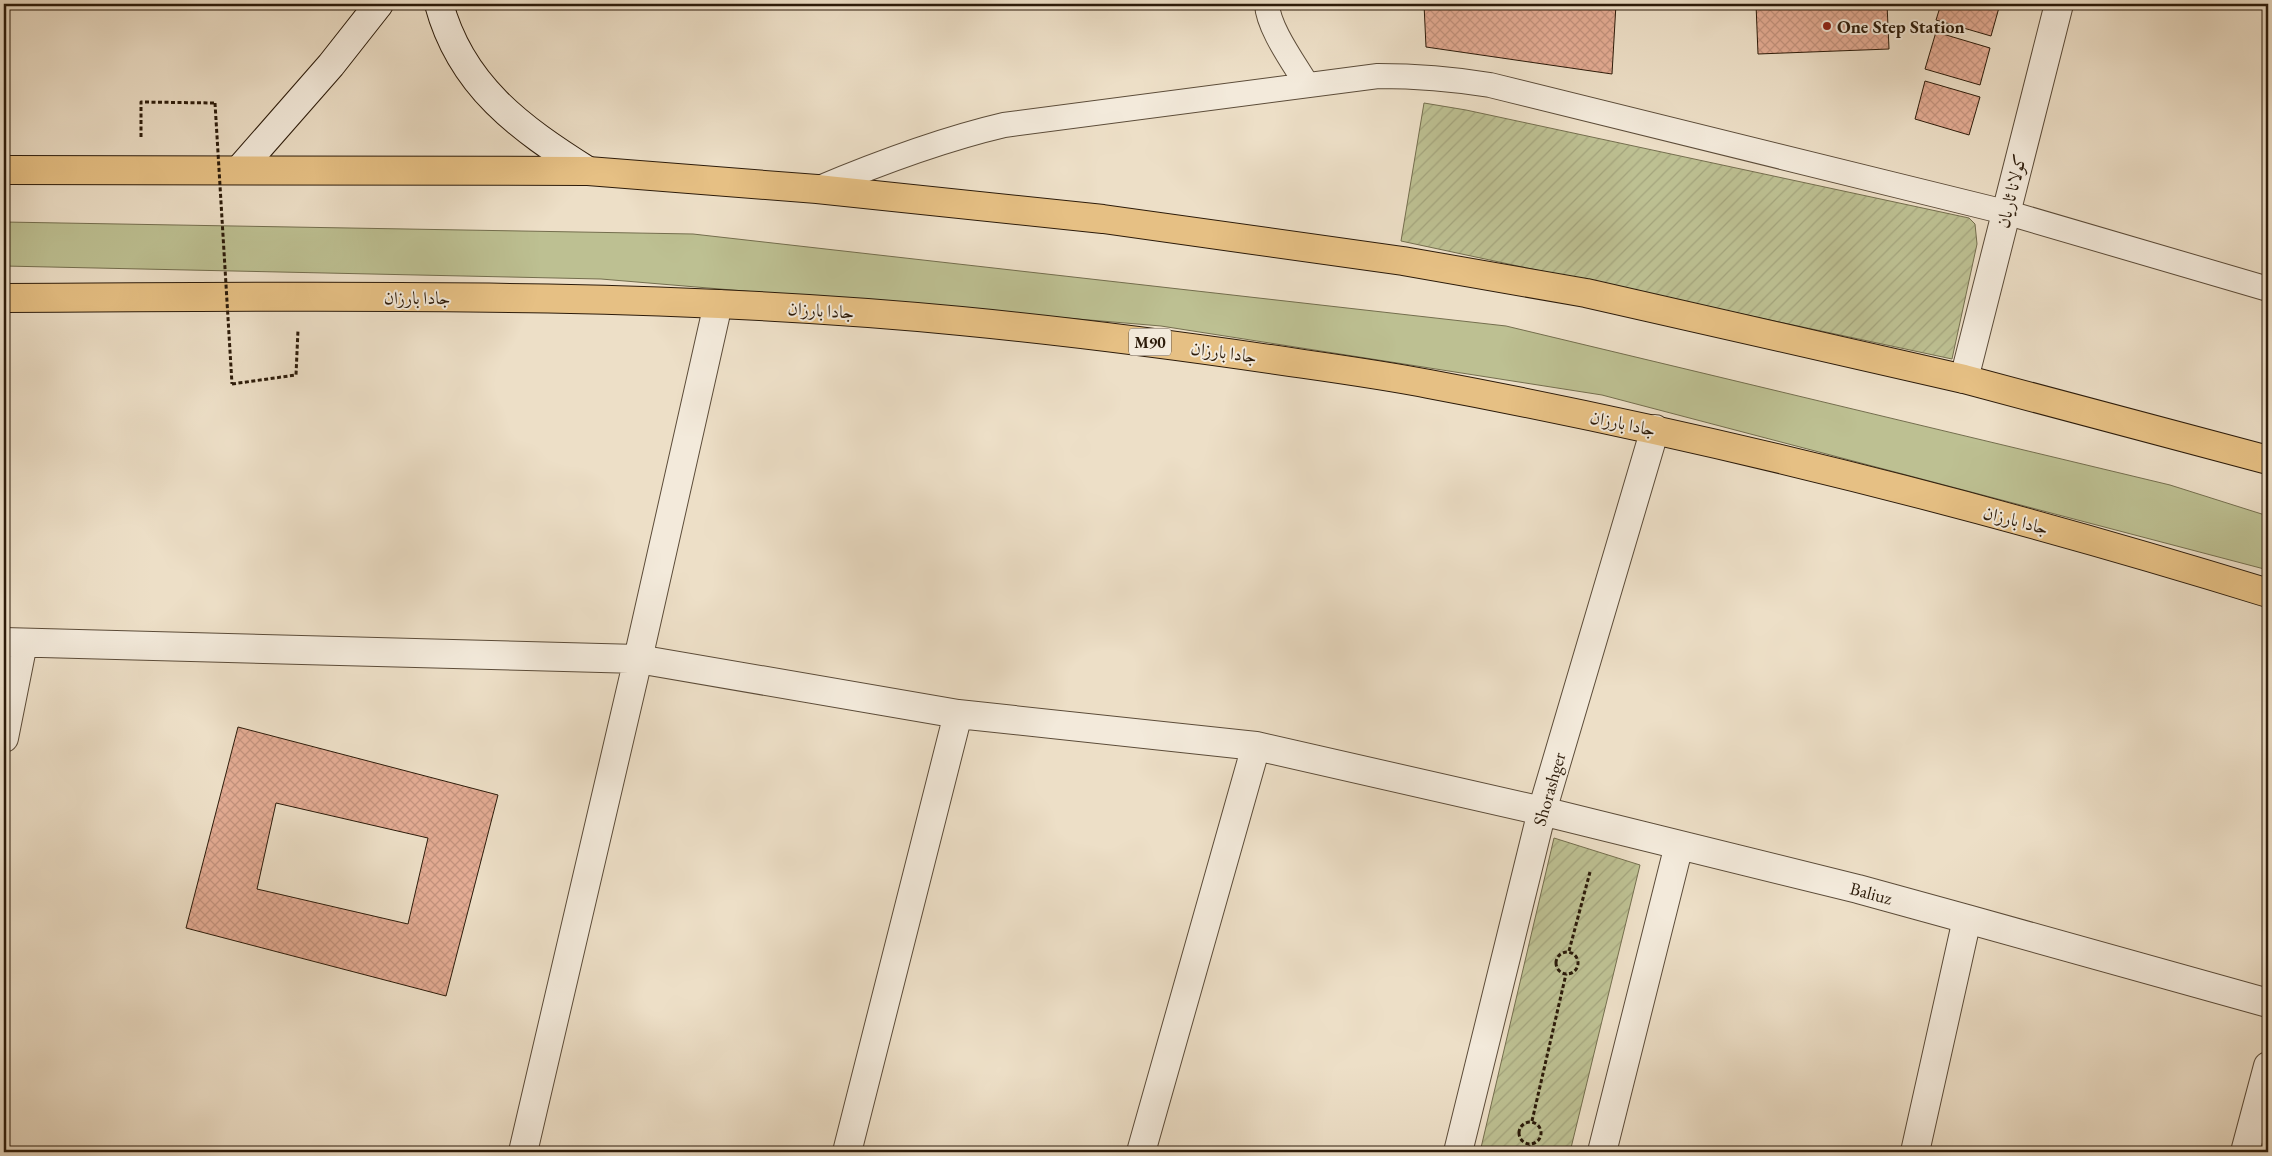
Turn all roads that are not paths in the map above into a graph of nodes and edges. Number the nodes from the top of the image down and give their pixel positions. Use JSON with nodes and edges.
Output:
{"nodes":[{"id":1,"x":379,"y":4,"type":"edge"},
{"id":2,"x":439,"y":4,"type":"edge"},
{"id":3,"x":1267,"y":4,"type":"edge"},
{"id":4,"x":2059,"y":4,"type":"edge"},
{"id":5,"x":1307,"y":85,"type":"junction"},
{"id":6,"x":4,"y":170,"type":"edge"},
{"id":7,"x":240,"y":170,"type":"junction"},
{"id":8,"x":588,"y":171,"type":"junction"},
{"id":9,"x":818,"y":189,"type":"junction"},
{"id":10,"x":2005,"y":212,"type":"junction"},
{"id":11,"x":2268,"y":289,"type":"edge"},
{"id":12,"x":4,"y":298,"type":"edge"},
{"id":13,"x":718,"y":304,"type":"junction"},
{"id":14,"x":1964,"y":379,"type":"junction"},
{"id":15,"x":1655,"y":429,"type":"junction"},
{"id":16,"x":2268,"y":460,"type":"edge"},
{"id":17,"x":2268,"y":593,"type":"edge"},
{"id":18,"x":13,"y":643,"type":"edge"},
{"id":19,"x":638,"y":659,"type":"junction"},
{"id":20,"x":958,"y":714,"type":"junction"},
{"id":21,"x":4,"y":738,"type":"edge"},
{"id":22,"x":1256,"y":746,"type":"junction"},
{"id":23,"x":1542,"y":811,"type":"junction"},
{"id":24,"x":1679,"y":845,"type":"junction"},
{"id":25,"x":1967,"y":919,"type":"junction"},
{"id":26,"x":2268,"y":1003,"type":"edge"},
{"id":27,"x":2268,"y":1066,"type":"edge"},
{"id":28,"x":524,"y":1152,"type":"edge"},
{"id":29,"x":847,"y":1152,"type":"edge"},
{"id":30,"x":1141,"y":1152,"type":"edge"},
{"id":31,"x":1458,"y":1152,"type":"edge"},
{"id":32,"x":1602,"y":1152,"type":"edge"},
{"id":33,"x":1915,"y":1152,"type":"edge"},
{"id":34,"x":2245,"y":1152,"type":"edge"}],
"edges":[{"from":1,"to":7,"type":"street"},
{"from":2,"to":8,"type":"street"},
{"from":3,"to":5,"type":"lane"},
{"from":4,"to":10,"type":"street","name":"كولانا ئاريان"},
{"from":5,"to":9,"type":"lane"},
{"from":5,"to":10,"type":"lane"},
{"from":6,"to":7,"type":"highway"},
{"from":7,"to":8,"type":"highway"},
{"from":8,"to":9,"type":"highway"},
{"from":9,"to":14,"type":"highway"},
{"from":10,"to":11,"type":"lane"},
{"from":10,"to":14,"type":"street","name":"كولانا ئاريان"},
{"from":12,"to":13,"type":"highway","name":"جادا بارزان","number":"M90"},
{"from":13,"to":15,"type":"highway","name":"جادا بارزان","number":"M90"},
{"from":13,"to":19,"type":"street"},
{"from":14,"to":16,"type":"highway"},
{"from":15,"to":17,"type":"highway","name":"جادا بارزان","number":"M90"},
{"from":15,"to":23,"type":"street","name":"Shorashger"},
{"from":18,"to":19,"type":"street","name":"Baliuz"},
{"from":18,"to":21,"type":"street"},
{"from":19,"to":20,"type":"street","name":"Baliuz"},
{"from":19,"to":28,"type":"street"},
{"from":20,"to":22,"type":"street","name":"Baliuz"},
{"from":20,"to":29,"type":"street"},
{"from":22,"to":23,"type":"street","name":"Baliuz"},
{"from":22,"to":30,"type":"street"},
{"from":23,"to":24,"type":"street","name":"Baliuz"},
{"from":23,"to":31,"type":"street","name":"Shorashger"},
{"from":24,"to":25,"type":"street","name":"Baliuz"},
{"from":24,"to":32,"type":"street"},
{"from":25,"to":26,"type":"street","name":"Baliuz"},
{"from":25,"to":33,"type":"street"},
{"from":27,"to":34,"type":"street"}]}
